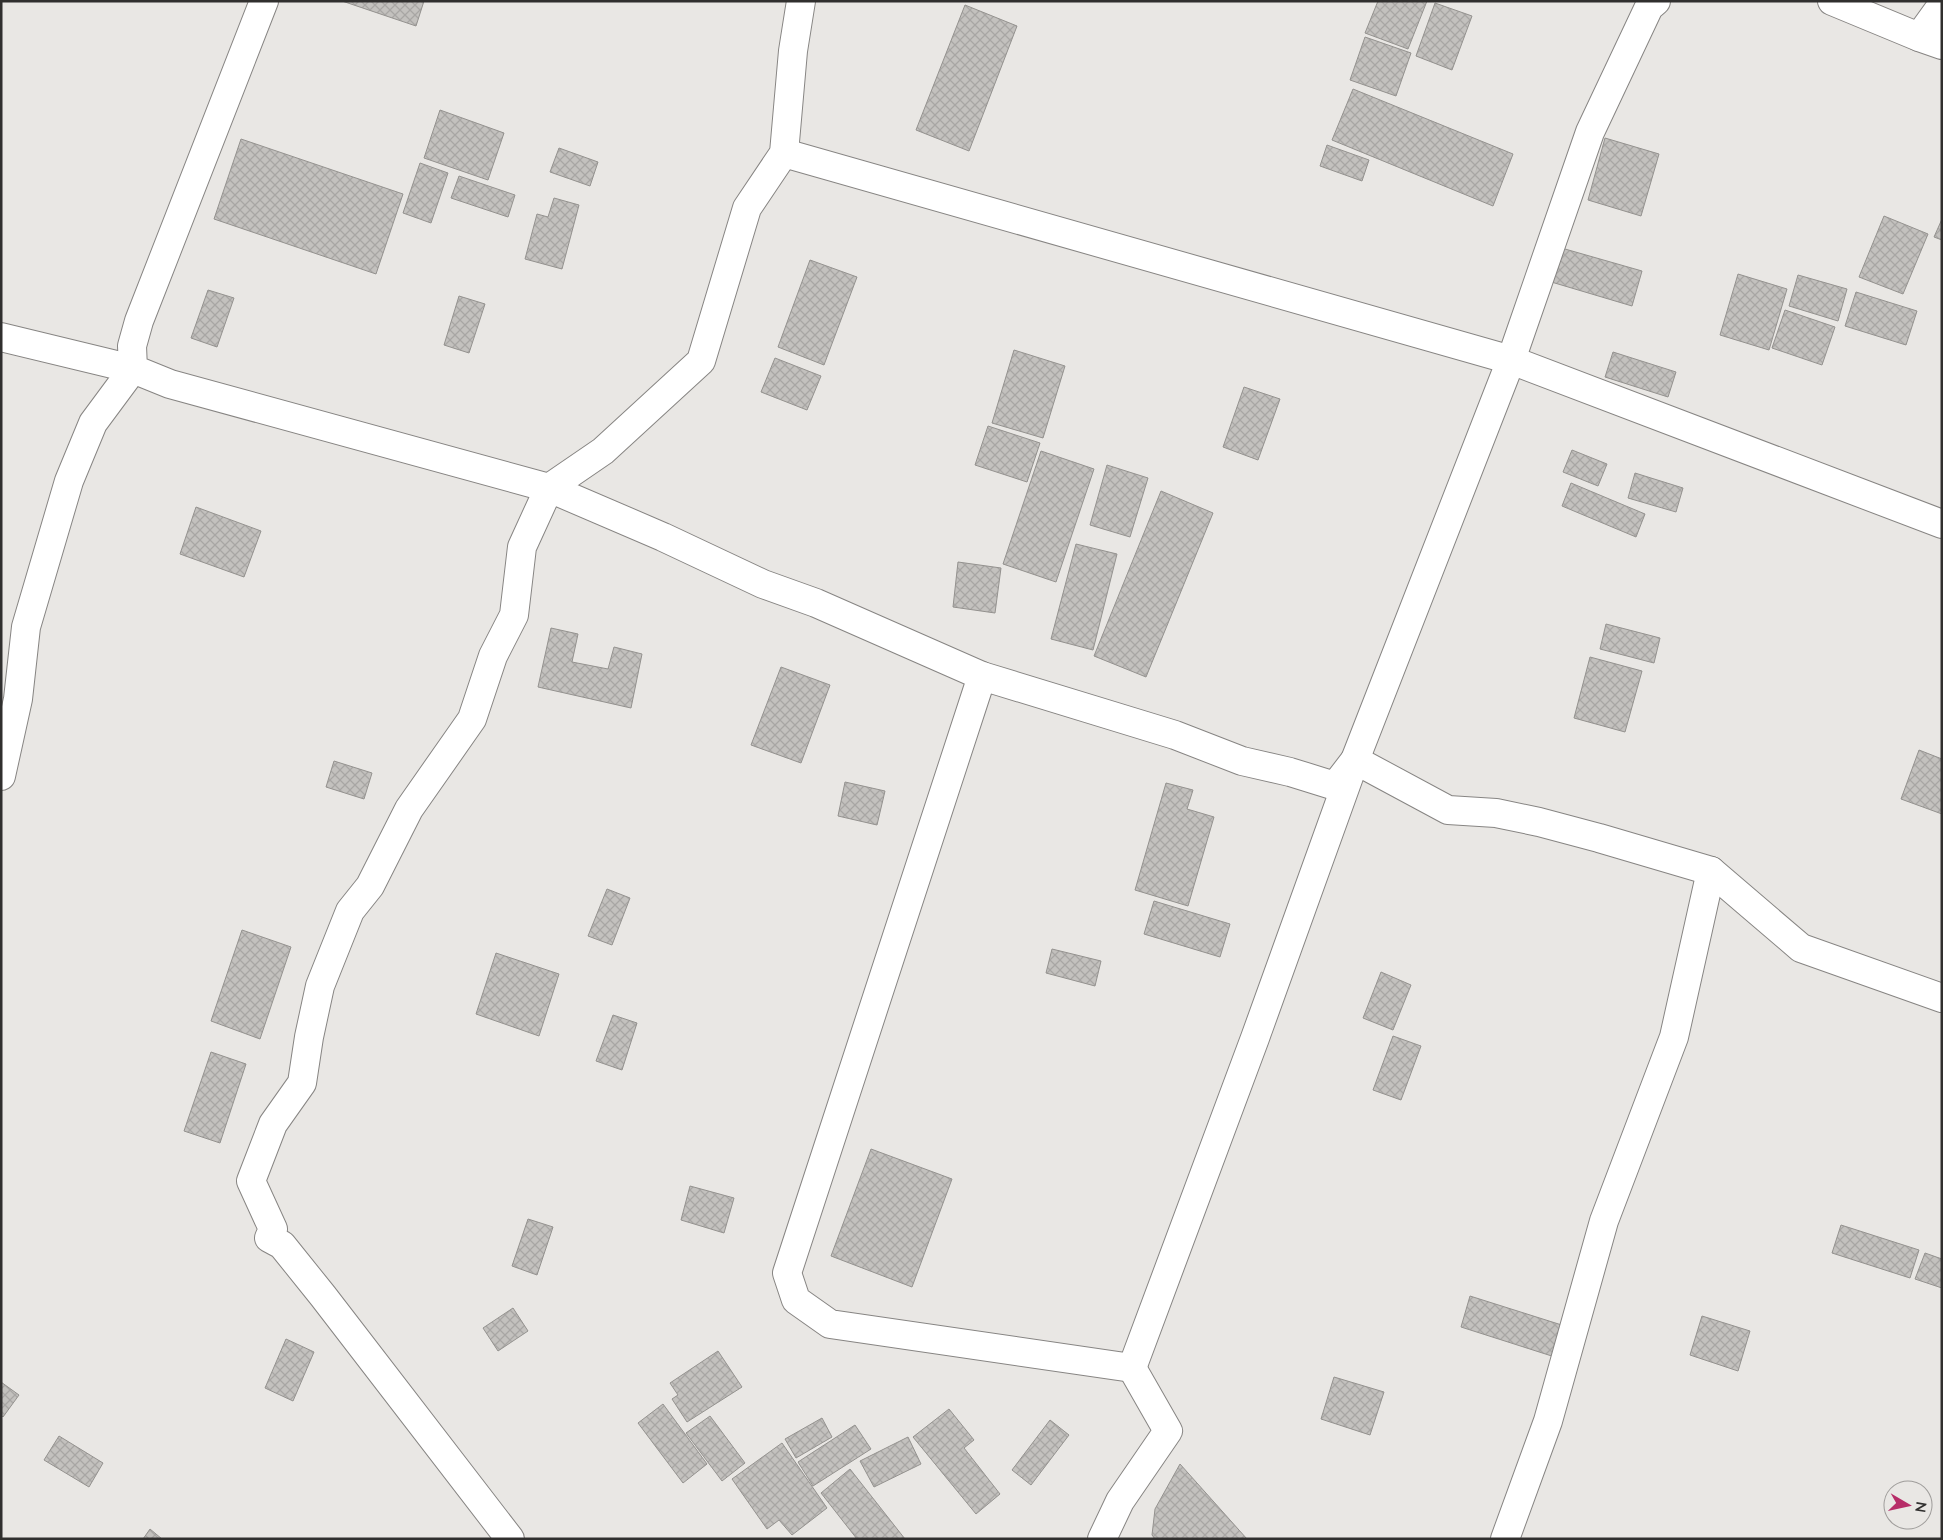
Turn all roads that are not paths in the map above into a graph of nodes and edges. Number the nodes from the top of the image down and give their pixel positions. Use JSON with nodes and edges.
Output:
{"nodes":[{"id":1,"x":264,"y":1,"type":"edge"},
{"id":2,"x":801,"y":1,"type":"edge"},
{"id":3,"x":1656,"y":1,"type":"edge"},
{"id":4,"x":1832,"y":1,"type":"edge"},
{"id":5,"x":1942,"y":5,"type":"edge"},
{"id":6,"x":1930,"y":41,"type":"edge"},
{"id":7,"x":784,"y":153,"type":"junction"},
{"id":8,"x":1,"y":337,"type":"edge"},
{"id":9,"x":1512,"y":360,"type":"junction"},
{"id":10,"x":133,"y":369,"type":"junction"},
{"id":11,"x":549,"y":488,"type":"junction"},
{"id":12,"x":1942,"y":524,"type":"edge"},
{"id":13,"x":982,"y":676,"type":"junction"},
{"id":14,"x":1355,"y":760,"type":"junction"},
{"id":15,"x":1,"y":776,"type":"edge"},
{"id":16,"x":1711,"y":871,"type":"junction"},
{"id":17,"x":1942,"y":998,"type":"edge"},
{"id":18,"x":1132,"y":1368,"type":"junction"},
{"id":19,"x":510,"y":1539,"type":"edge"},
{"id":20,"x":1102,"y":1539,"type":"edge"},
{"id":21,"x":1505,"y":1539,"type":"edge"}],
"edges":[{"from":1,"to":10,"type":"street"},
{"from":2,"to":7,"type":"street"},
{"from":3,"to":9,"type":"street"},
{"from":4,"to":6,"type":"street"},
{"from":5,"to":6,"type":"street"},
{"from":7,"to":9,"type":"street"},
{"from":7,"to":11,"type":"street"},
{"from":8,"to":10,"type":"street"},
{"from":9,"to":12,"type":"street"},
{"from":9,"to":14,"type":"street"},
{"from":10,"to":11,"type":"street"},
{"from":10,"to":15,"type":"street"},
{"from":11,"to":13,"type":"street"},
{"from":11,"to":19,"type":"street"},
{"from":13,"to":14,"type":"street"},
{"from":13,"to":18,"type":"street"},
{"from":14,"to":16,"type":"street"},
{"from":14,"to":18,"type":"street"},
{"from":16,"to":17,"type":"street"},
{"from":16,"to":21,"type":"street"},
{"from":18,"to":20,"type":"street"}]}
